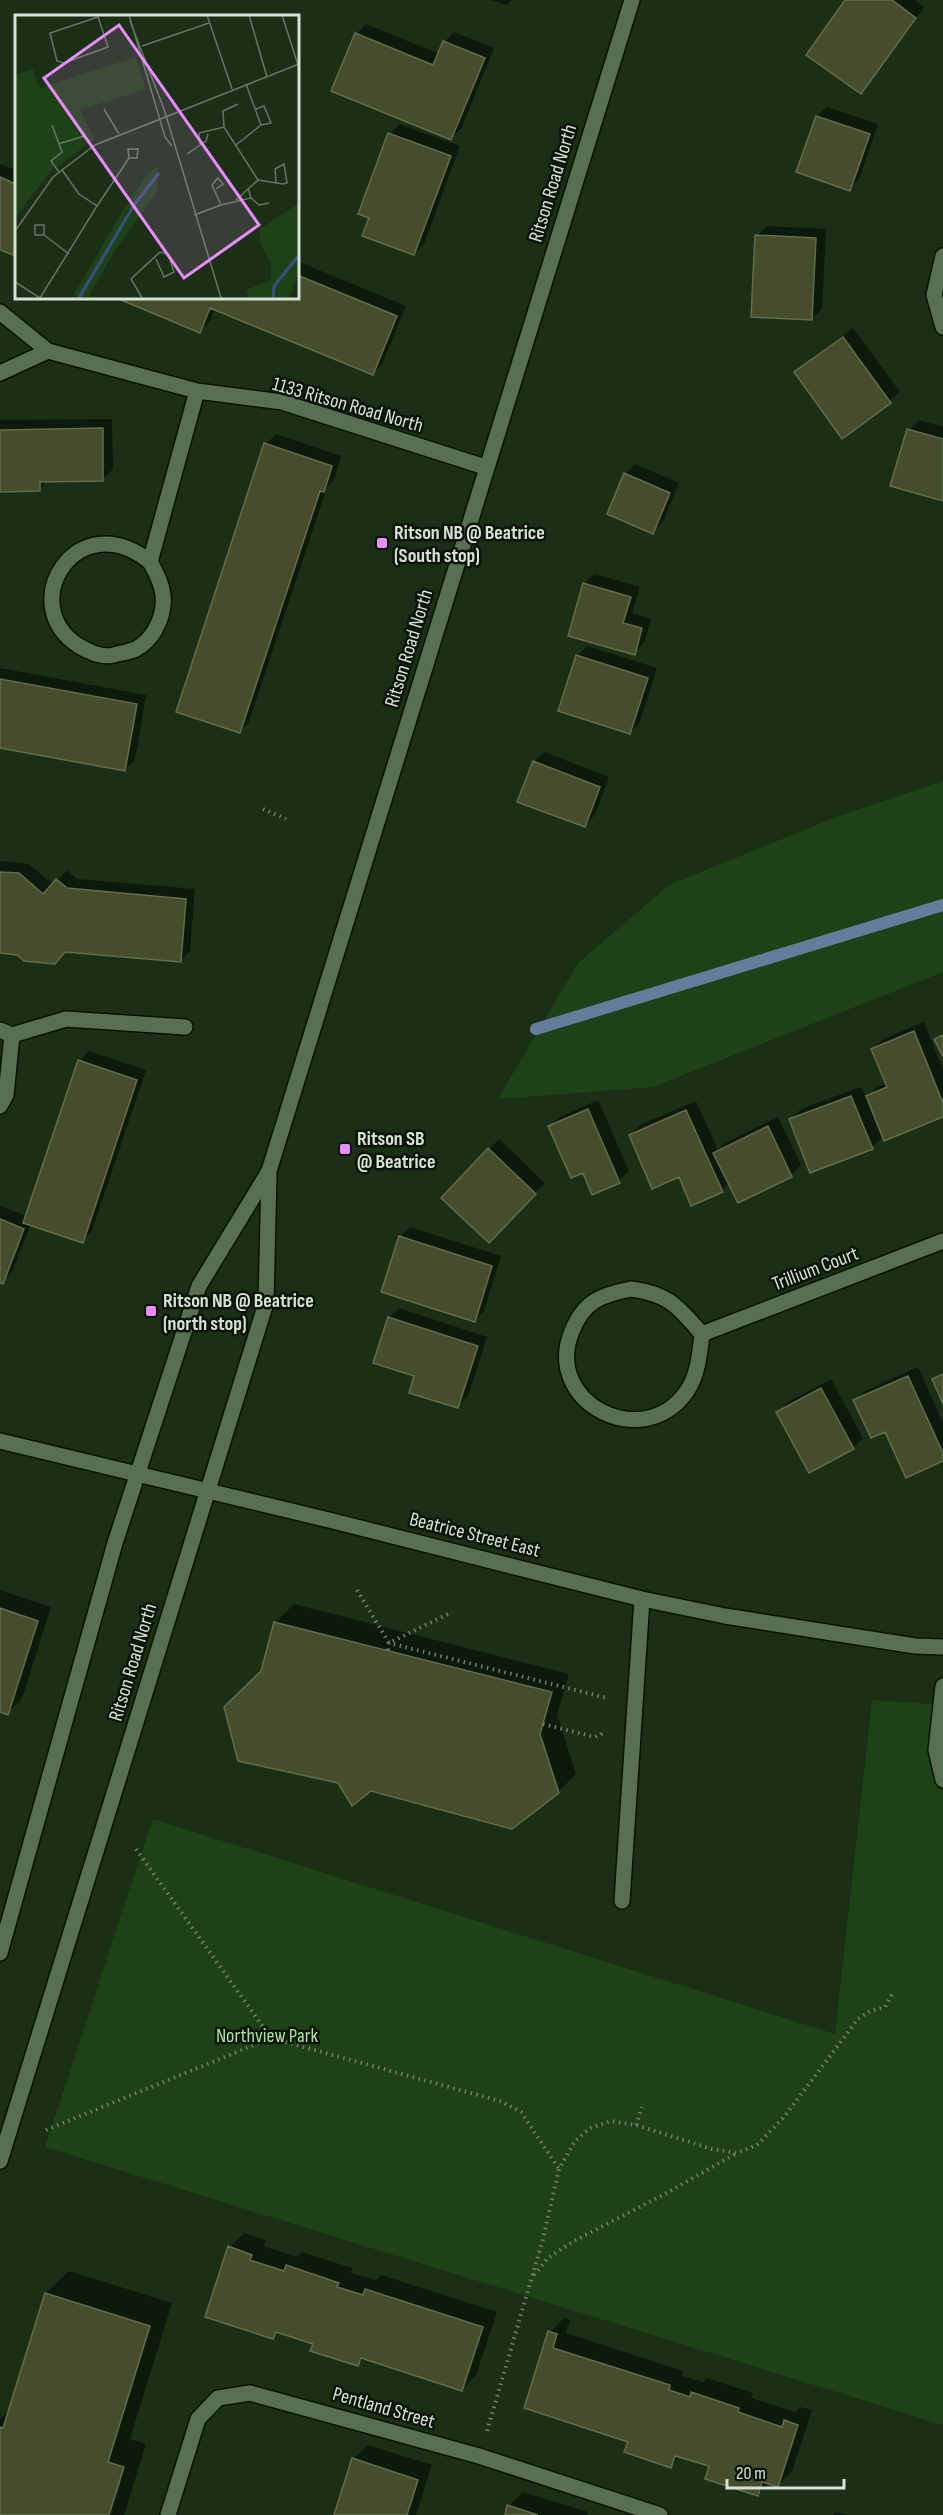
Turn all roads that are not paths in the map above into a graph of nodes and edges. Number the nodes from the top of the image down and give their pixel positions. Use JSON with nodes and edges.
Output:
{"nodes":[{"id":1,"x":632,"y":0,"type":"edge"},
{"id":2,"x":943,"y":256,"type":"edge"},
{"id":3,"x":0,"y":312,"type":"edge"},
{"id":4,"x":943,"y":327,"type":"edge"},
{"id":5,"x":48,"y":351,"type":"junction"},
{"id":6,"x":0,"y":373,"type":"edge"},
{"id":7,"x":197,"y":391,"type":"junction"},
{"id":8,"x":485,"y":467,"type":"junction"},
{"id":9,"x":150,"y":562,"type":"junction"},
{"id":10,"x":185,"y":1027,"type":"dead end"},
{"id":11,"x":6,"y":1033,"type":"edge"},
{"id":12,"x":0,"y":1106,"type":"edge"},
{"id":13,"x":269,"y":1171,"type":"junction"},
{"id":14,"x":943,"y":1241,"type":"edge"},
{"id":15,"x":702,"y":1334,"type":"junction"},
{"id":16,"x":0,"y":1441,"type":"edge"},
{"id":17,"x":137,"y":1473,"type":"junction"},
{"id":18,"x":207,"y":1490,"type":"junction"},
{"id":19,"x":642,"y":1599,"type":"junction"},
{"id":20,"x":943,"y":1647,"type":"edge"},
{"id":21,"x":943,"y":1686,"type":"edge"},
{"id":22,"x":943,"y":1780,"type":"edge"},
{"id":23,"x":622,"y":1901,"type":"dead end"},
{"id":24,"x":0,"y":1953,"type":"edge"},
{"id":25,"x":0,"y":2161,"type":"edge"},
{"id":26,"x":168,"y":2515,"type":"edge"},
{"id":27,"x":660,"y":2515,"type":"edge"}],
"edges":[{"from":1,"to":8,"type":"main road","name":"Ritson Road North"},
{"from":2,"to":4,"type":"main road"},
{"from":3,"to":5,"type":"main road","name":"1133 Ritson Road North"},
{"from":5,"to":6,"type":"main road"},
{"from":5,"to":7,"type":"main road","name":"1133 Ritson Road North"},
{"from":7,"to":8,"type":"main road","name":"1133 Ritson Road North"},
{"from":7,"to":9,"type":"main road"},
{"from":8,"to":13,"type":"main road","name":"Ritson Road North"},
{"from":9,"to":9,"type":"main road"},
{"from":10,"to":11,"type":"main road"},
{"from":11,"to":12,"type":"main road"},
{"from":13,"to":17,"type":"main road","name":"Ritson Road North"},
{"from":13,"to":18,"type":"main road","name":"Ritson Road North"},
{"from":14,"to":15,"type":"main road","name":"Trillium Court"},
{"from":15,"to":15,"type":"main road"},
{"from":16,"to":17,"type":"main road","name":"Beatrice Street East"},
{"from":17,"to":18,"type":"main road","name":"Beatrice Street East"},
{"from":17,"to":24,"type":"main road","name":"Ritson Road North"},
{"from":18,"to":19,"type":"main road","name":"Beatrice Street East"},
{"from":18,"to":25,"type":"main road","name":"Ritson Road North"},
{"from":19,"to":20,"type":"main road","name":"Beatrice Street East"},
{"from":19,"to":23,"type":"main road"},
{"from":21,"to":22,"type":"main road"},
{"from":26,"to":27,"type":"main road","name":"Pentland Street"}]}
